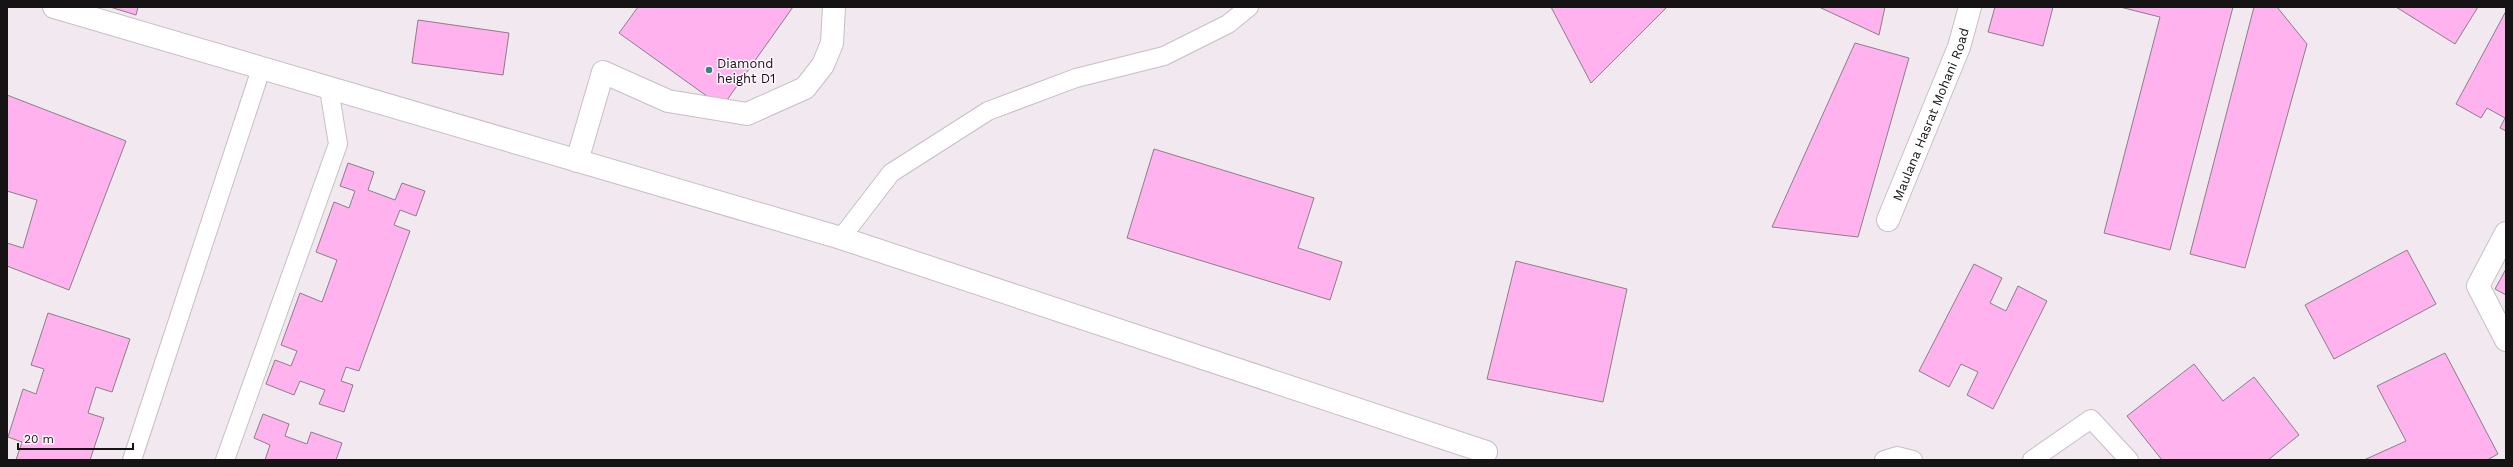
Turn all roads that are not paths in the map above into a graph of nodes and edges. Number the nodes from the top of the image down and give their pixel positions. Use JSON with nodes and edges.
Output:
{"nodes":[{"id":1,"x":54,"y":7,"type":"edge"},
{"id":2,"x":834,"y":7,"type":"edge"},
{"id":3,"x":1249,"y":7,"type":"edge"},
{"id":4,"x":1970,"y":7,"type":"edge"},
{"id":5,"x":261,"y":69,"type":"junction"},
{"id":6,"x":329,"y":89,"type":"junction"},
{"id":7,"x":577,"y":161,"type":"junction"},
{"id":8,"x":1888,"y":220,"type":"dead end"},
{"id":9,"x":2506,"y":233,"type":"edge"},
{"id":10,"x":841,"y":238,"type":"junction"},
{"id":11,"x":2506,"y":340,"type":"edge"},
{"id":12,"x":1486,"y":452,"type":"dead end"},
{"id":13,"x":132,"y":460,"type":"edge"},
{"id":14,"x":225,"y":460,"type":"edge"},
{"id":15,"x":1884,"y":460,"type":"edge"},
{"id":16,"x":1913,"y":460,"type":"edge"},
{"id":17,"x":2032,"y":460,"type":"edge"},
{"id":18,"x":2129,"y":460,"type":"edge"}],
"edges":[{"from":1,"to":5,"type":"street"},
{"from":2,"to":7,"type":"street"},
{"from":3,"to":10,"type":"lane"},
{"from":4,"to":8,"type":"street","name":"Maulana Hasrat Mohani Road"},
{"from":5,"to":6,"type":"street"},
{"from":5,"to":13,"type":"lane"},
{"from":6,"to":7,"type":"street"},
{"from":6,"to":14,"type":"lane"},
{"from":7,"to":10,"type":"street"},
{"from":9,"to":11,"type":"street"},
{"from":10,"to":12,"type":"street"},
{"from":15,"to":16,"type":"lane"},
{"from":17,"to":18,"type":"lane"}]}
